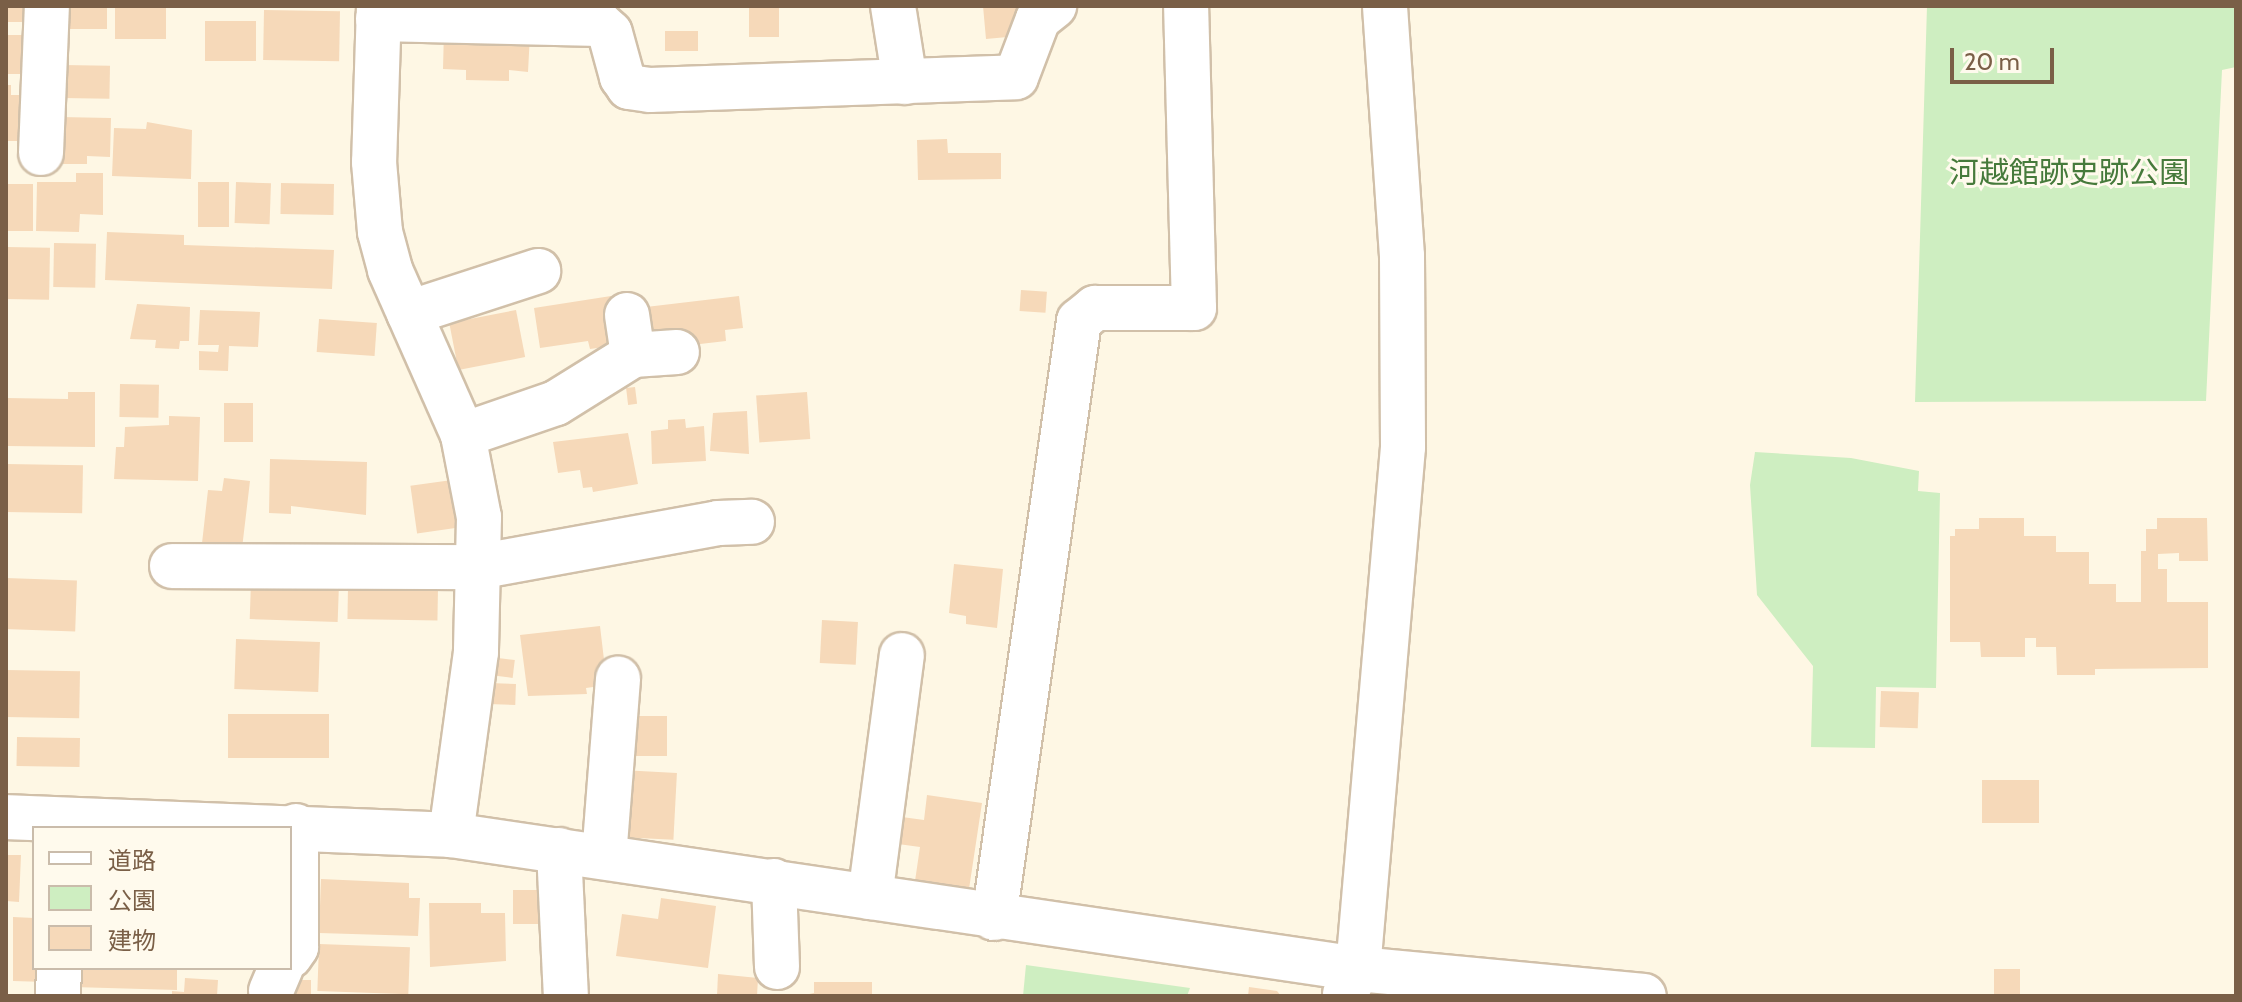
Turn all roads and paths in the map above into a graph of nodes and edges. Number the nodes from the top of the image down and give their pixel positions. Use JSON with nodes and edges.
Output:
{"nodes":[{"id":1,"x":47,"y":6,"type":"edge"},
{"id":2,"x":893,"y":6,"type":"edge"},
{"id":3,"x":1054,"y":6,"type":"edge"},
{"id":4,"x":1186,"y":6,"type":"edge"},
{"id":5,"x":1385,"y":6,"type":"edge"},
{"id":6,"x":379,"y":12,"type":"edge"},
{"id":7,"x":905,"y":82,"type":"junction"},
{"id":8,"x":41,"y":153,"type":"dead end"},
{"id":9,"x":538,"y":271,"type":"dead end"},
{"id":10,"x":409,"y":313,"type":"junction"},
{"id":11,"x":677,"y":352,"type":"dead end"},
{"id":12,"x":463,"y":435,"type":"junction"},
{"id":13,"x":752,"y":522,"type":"dead end"},
{"id":14,"x":172,"y":566,"type":"dead end"},
{"id":15,"x":477,"y":567,"type":"junction"},
{"id":16,"x":902,"y":655,"type":"dead end"},
{"id":17,"x":618,"y":679,"type":"dead end"},
{"id":18,"x":6,"y":817,"type":"edge"},
{"id":19,"x":67,"y":824,"type":"edge"},
{"id":20,"x":296,"y":826,"type":"junction"},
{"id":21,"x":451,"y":835,"type":"junction"},
{"id":22,"x":559,"y":850,"type":"junction"},
{"id":23,"x":604,"y":857,"type":"junction"},
{"id":24,"x":774,"y":881,"type":"junction"},
{"id":25,"x":870,"y":897,"type":"junction"},
{"id":26,"x":994,"y":918,"type":"junction"},
{"id":27,"x":292,"y":954,"type":"edge"},
{"id":28,"x":777,"y":967,"type":"dead end"},
{"id":29,"x":59,"y":970,"type":"edge"},
{"id":30,"x":1351,"y":982,"type":"edge"},
{"id":31,"x":58,"y":996,"type":"edge"},
{"id":32,"x":566,"y":996,"type":"edge"},
{"id":33,"x":1644,"y":996,"type":"edge"}],
"edges":[{"from":1,"to":8,"type":"street"},
{"from":2,"to":7,"type":"street"},
{"from":3,"to":7,"type":"street"},
{"from":4,"to":26,"type":"street"},
{"from":5,"to":30,"type":"street"},
{"from":6,"to":7,"type":"street"},
{"from":6,"to":10,"type":"street"},
{"from":9,"to":10,"type":"street"},
{"from":10,"to":12,"type":"street"},
{"from":11,"to":12,"type":"street"},
{"from":12,"to":15,"type":"street"},
{"from":13,"to":15,"type":"street"},
{"from":14,"to":15,"type":"street"},
{"from":15,"to":21,"type":"street"},
{"from":16,"to":25,"type":"street"},
{"from":17,"to":23,"type":"street"},
{"from":18,"to":19,"type":"street"},
{"from":19,"to":20,"type":"street"},
{"from":20,"to":21,"type":"street"},
{"from":20,"to":27,"type":"street"},
{"from":21,"to":22,"type":"street"},
{"from":22,"to":23,"type":"street"},
{"from":22,"to":32,"type":"street"},
{"from":23,"to":24,"type":"street"},
{"from":24,"to":25,"type":"street"},
{"from":24,"to":28,"type":"street"},
{"from":25,"to":26,"type":"street"},
{"from":26,"to":30,"type":"street"},
{"from":29,"to":31,"type":"street"},
{"from":30,"to":33,"type":"street"}]}
